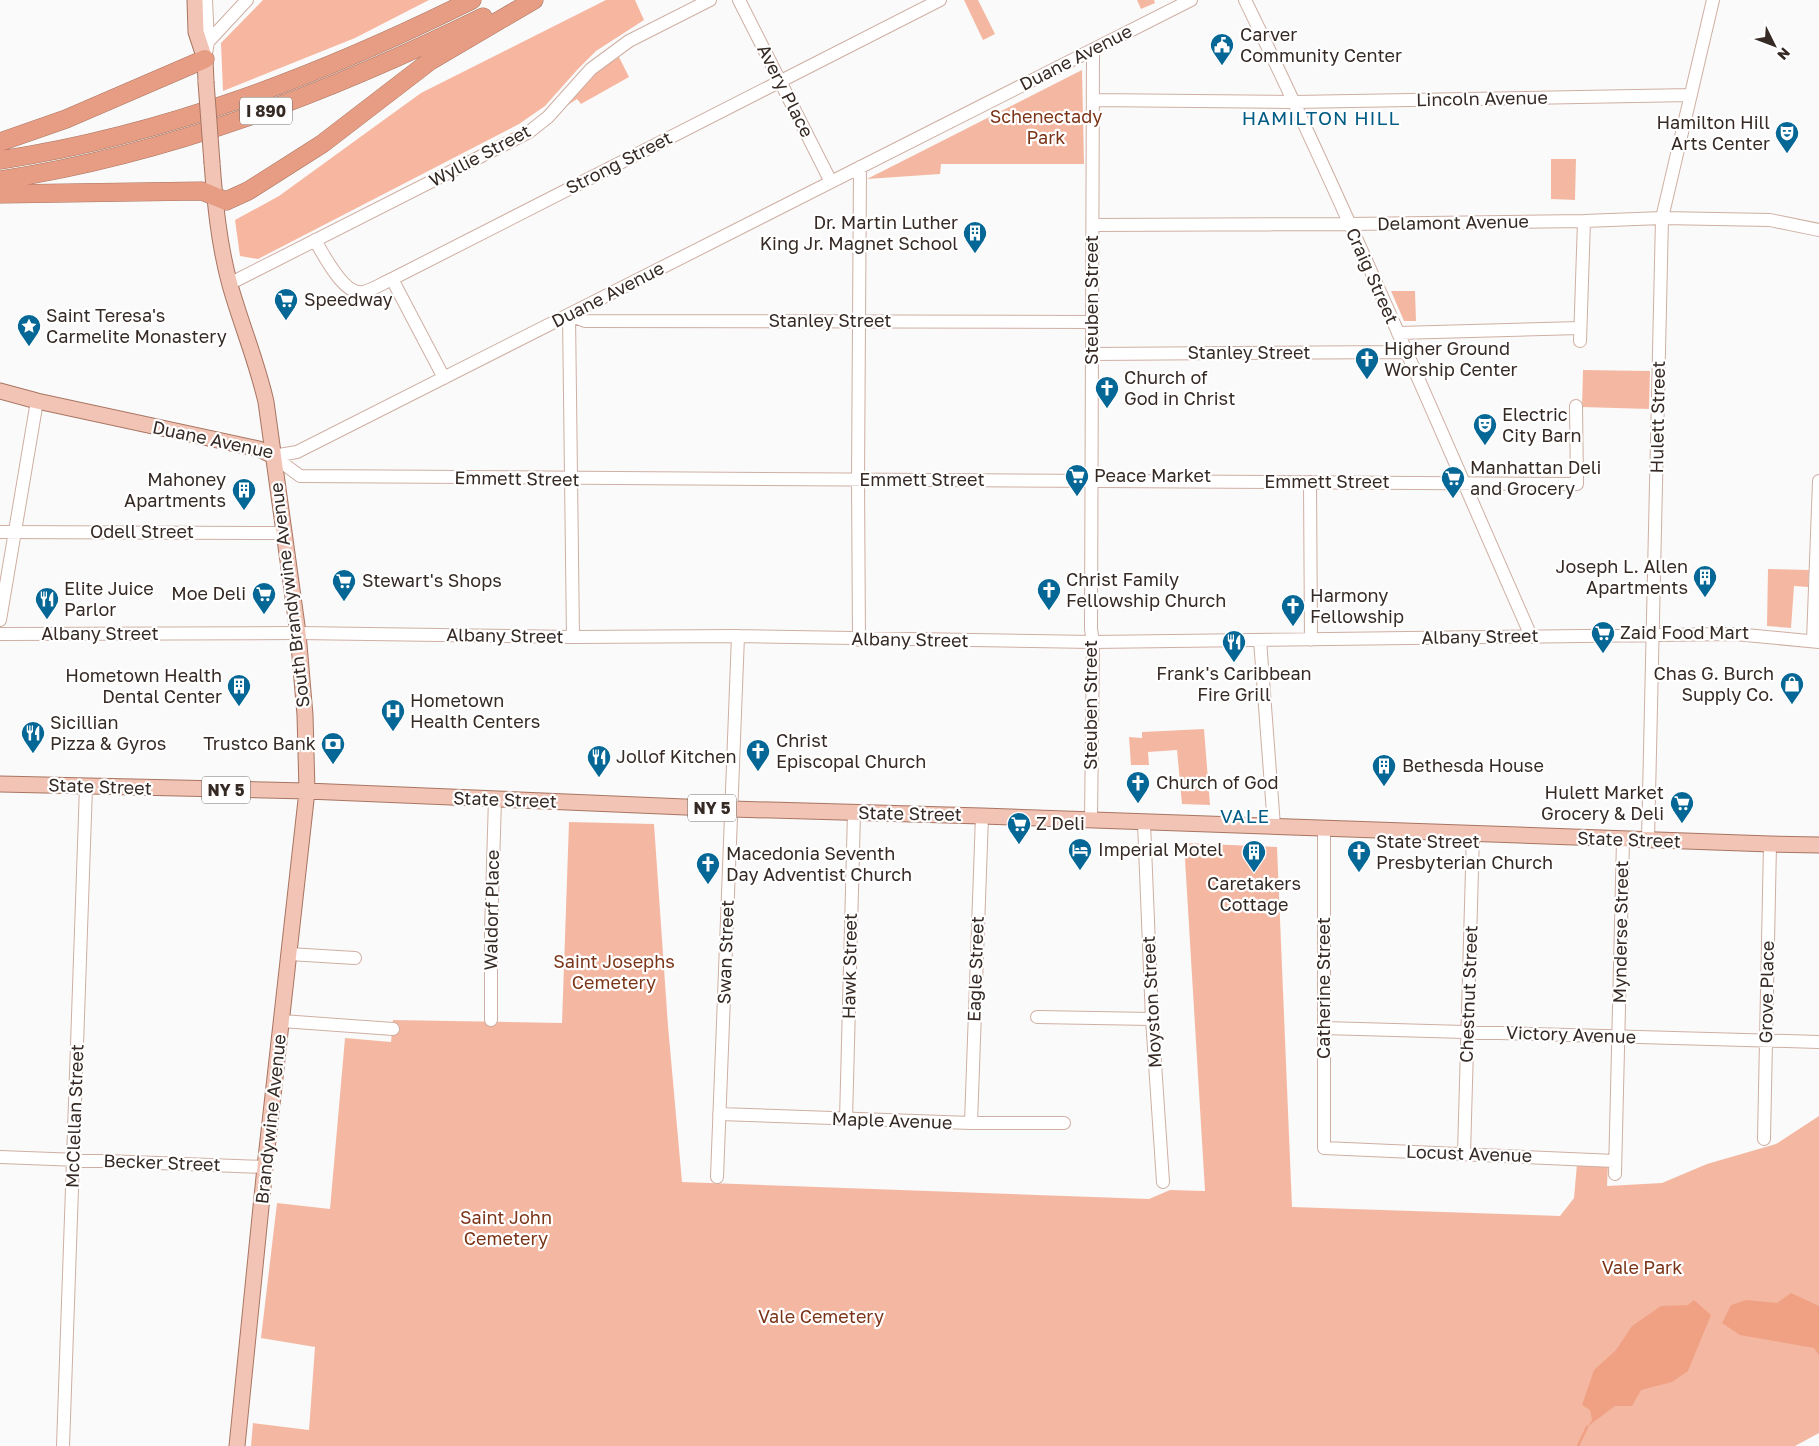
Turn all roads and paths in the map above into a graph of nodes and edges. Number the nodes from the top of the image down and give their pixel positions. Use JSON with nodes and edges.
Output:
{"nodes":[{"id":1,"x":195,"y":0,"type":"edge"},
{"id":2,"x":206,"y":0,"type":"edge"},
{"id":3,"x":247,"y":0,"type":"edge"},
{"id":4,"x":472,"y":0,"type":"edge"},
{"id":5,"x":517,"y":0,"type":"edge"},
{"id":6,"x":534,"y":0,"type":"edge"},
{"id":7,"x":710,"y":0,"type":"edge"},
{"id":8,"x":739,"y":0,"type":"edge"},
{"id":9,"x":940,"y":0,"type":"edge"},
{"id":10,"x":1191,"y":0,"type":"edge"},
{"id":11,"x":1245,"y":0,"type":"edge"},
{"id":12,"x":1713,"y":0,"type":"edge"},
{"id":13,"x":1093,"y":50,"type":"junction"},
{"id":14,"x":206,"y":51,"type":"junction"},
{"id":15,"x":780,"y":81,"type":"junction"},
{"id":16,"x":1691,"y":95,"type":"junction"},
{"id":17,"x":1093,"y":100,"type":"junction"},
{"id":18,"x":1294,"y":102,"type":"junction"},
{"id":19,"x":0,"y":142,"type":"edge"},
{"id":20,"x":0,"y":160,"type":"edge"},
{"id":21,"x":860,"y":168,"type":"junction"},
{"id":22,"x":0,"y":180,"type":"edge"},
{"id":23,"x":831,"y":182,"type":"junction"},
{"id":24,"x":0,"y":194,"type":"edge"},
{"id":25,"x":214,"y":197,"type":"junction"},
{"id":26,"x":1662,"y":218,"type":"junction"},
{"id":27,"x":1584,"y":221,"type":"junction"},
{"id":28,"x":1349,"y":224,"type":"junction"},
{"id":29,"x":1092,"y":225,"type":"junction"},
{"id":30,"x":1819,"y":230,"type":"edge"},
{"id":31,"x":314,"y":240,"type":"junction"},
{"id":32,"x":392,"y":279,"type":"junction"},
{"id":33,"x":229,"y":284,"type":"junction"},
{"id":34,"x":569,"y":315,"type":"junction"},
{"id":35,"x":858,"y":320,"type":"junction"},
{"id":36,"x":1092,"y":322,"type":"junction"},
{"id":37,"x":1398,"y":333,"type":"junction"},
{"id":38,"x":1406,"y":352,"type":"junction"},
{"id":39,"x":1092,"y":354,"type":"junction"},
{"id":40,"x":444,"y":378,"type":"junction"},
{"id":41,"x":0,"y":392,"type":"edge"},
{"id":42,"x":36,"y":401,"type":"junction"},
{"id":43,"x":1576,"y":406,"type":"dead end"},
{"id":44,"x":273,"y":456,"type":"junction"},
{"id":45,"x":572,"y":480,"type":"junction"},
{"id":46,"x":858,"y":480,"type":"junction"},
{"id":47,"x":1091,"y":480,"type":"junction"},
{"id":48,"x":1819,"y":481,"type":"edge"},
{"id":49,"x":1310,"y":482,"type":"junction"},
{"id":50,"x":1463,"y":483,"type":"junction"},
{"id":51,"x":0,"y":532,"type":"edge"},
{"id":52,"x":16,"y":532,"type":"junction"},
{"id":53,"x":284,"y":533,"type":"junction"},
{"id":54,"x":0,"y":620,"type":"edge"},
{"id":55,"x":298,"y":633,"type":"junction"},
{"id":56,"x":0,"y":634,"type":"edge"},
{"id":57,"x":1652,"y":635,"type":"junction"},
{"id":58,"x":738,"y":636,"type":"junction"},
{"id":59,"x":1531,"y":636,"type":"junction"},
{"id":60,"x":573,"y":637,"type":"junction"},
{"id":61,"x":859,"y":640,"type":"junction"},
{"id":62,"x":1260,"y":640,"type":"junction"},
{"id":63,"x":1311,"y":640,"type":"junction"},
{"id":64,"x":1093,"y":642,"type":"junction"},
{"id":65,"x":1816,"y":642,"type":"edge"},
{"id":66,"x":0,"y":784,"type":"edge"},
{"id":67,"x":86,"y":786,"type":"junction"},
{"id":68,"x":307,"y":791,"type":"junction"},
{"id":69,"x":495,"y":799,"type":"junction"},
{"id":70,"x":732,"y":809,"type":"junction"},
{"id":71,"x":854,"y":812,"type":"junction"},
{"id":72,"x":982,"y":816,"type":"junction"},
{"id":73,"x":1091,"y":821,"type":"junction"},
{"id":74,"x":1144,"y":823,"type":"junction"},
{"id":75,"x":1274,"y":826,"type":"junction"},
{"id":76,"x":1324,"y":828,"type":"junction"},
{"id":77,"x":1474,"y":834,"type":"junction"},
{"id":78,"x":1623,"y":840,"type":"junction"},
{"id":79,"x":1648,"y":840,"type":"junction"},
{"id":80,"x":1770,"y":844,"type":"junction"},
{"id":81,"x":1819,"y":845,"type":"edge"},
{"id":82,"x":288,"y":954,"type":"junction"},
{"id":83,"x":355,"y":958,"type":"dead end"},
{"id":84,"x":1037,"y":1017,"type":"dead end"},
{"id":85,"x":1152,"y":1019,"type":"junction"},
{"id":86,"x":491,"y":1020,"type":"dead end"},
{"id":87,"x":282,"y":1021,"type":"junction"},
{"id":88,"x":1324,"y":1028,"type":"junction"},
{"id":89,"x":394,"y":1029,"type":"dead end"},
{"id":90,"x":1468,"y":1032,"type":"junction"},
{"id":91,"x":1619,"y":1036,"type":"junction"},
{"id":92,"x":1766,"y":1040,"type":"junction"},
{"id":93,"x":1819,"y":1042,"type":"edge"},
{"id":94,"x":719,"y":1114,"type":"junction"},
{"id":95,"x":846,"y":1120,"type":"junction"},
{"id":96,"x":971,"y":1123,"type":"junction"},
{"id":97,"x":1064,"y":1123,"type":"dead end"},
{"id":98,"x":1764,"y":1139,"type":"dead end"},
{"id":99,"x":1324,"y":1148,"type":"joint"},
{"id":100,"x":1464,"y":1154,"type":"junction"},
{"id":101,"x":0,"y":1157,"type":"edge"},
{"id":102,"x":73,"y":1160,"type":"junction"},
{"id":103,"x":1615,"y":1161,"type":"junction"},
{"id":104,"x":265,"y":1167,"type":"junction"},
{"id":105,"x":1615,"y":1174,"type":"dead end"},
{"id":106,"x":717,"y":1177,"type":"dead end"},
{"id":107,"x":1163,"y":1182,"type":"dead end"},
{"id":108,"x":63,"y":1446,"type":"edge"},
{"id":109,"x":237,"y":1446,"type":"edge"}],
"edges":[{"from":1,"to":14,"type":"main road","name":"South Brandywine Avenue"},
{"from":2,"to":14,"type":"street"},
{"from":3,"to":14,"type":"street"},
{"from":4,"to":20,"type":"highway","number":"I 890"},
{"from":5,"to":22,"type":"highway","number":"I 890"},
{"from":6,"to":25,"type":"highway"},
{"from":7,"to":31,"type":"street","name":"Wyllie Street"},
{"from":8,"to":15,"type":"street","name":"Avery Place"},
{"from":9,"to":15,"type":"street","name":"Strong Street"},
{"from":10,"to":13,"type":"street","name":"Duane Avenue"},
{"from":11,"to":18,"type":"street","name":"Craig Street"},
{"from":12,"to":16,"type":"street","name":"Hulett Street"},
{"from":13,"to":17,"type":"street","name":"Steuben Street"},
{"from":13,"to":21,"type":"street","name":"Duane Avenue"},
{"from":14,"to":19,"type":"highway"},
{"from":14,"to":25,"type":"main road","name":"South Brandywine Avenue","bridge":true},
{"from":15,"to":23,"type":"street","name":"Avery Place"},
{"from":15,"to":32,"type":"street","name":"Strong Street"},
{"from":16,"to":18,"type":"street","name":"Lincoln Avenue"},
{"from":16,"to":26,"type":"street","name":"Hulett Street"},
{"from":17,"to":18,"type":"street","name":"Lincoln Avenue"},
{"from":17,"to":29,"type":"street","name":"Steuben Street"},
{"from":18,"to":28,"type":"street","name":"Craig Street"},
{"from":21,"to":23,"type":"street","name":"Duane Avenue"},
{"from":21,"to":35,"type":"street"},
{"from":23,"to":34,"type":"street","name":"Duane Avenue"},
{"from":24,"to":25,"type":"highway"},
{"from":25,"to":33,"type":"main road","name":"South Brandywine Avenue"},
{"from":26,"to":27,"type":"street","name":"Delamont Avenue"},
{"from":26,"to":30,"type":"street","name":"Delamont Avenue"},
{"from":26,"to":57,"type":"street","name":"Hulett Street"},
{"from":27,"to":28,"type":"street","name":"Delamont Avenue"},
{"from":27,"to":37,"type":"street"},
{"from":28,"to":29,"type":"street","name":"Delamont Avenue"},
{"from":28,"to":37,"type":"street","name":"Craig Street"},
{"from":29,"to":36,"type":"street","name":"Steuben Street"},
{"from":31,"to":32,"type":"street","name":"Strong Street"},
{"from":31,"to":33,"type":"street","name":"Wyllie Street"},
{"from":32,"to":40,"type":"street"},
{"from":33,"to":44,"type":"main road","name":"South Brandywine Avenue"},
{"from":34,"to":35,"type":"street","name":"Stanley Street"},
{"from":34,"to":40,"type":"street","name":"Duane Avenue"},
{"from":34,"to":45,"type":"street"},
{"from":35,"to":36,"type":"street","name":"Stanley Street"},
{"from":35,"to":46,"type":"street"},
{"from":36,"to":39,"type":"street","name":"Steuben Street"},
{"from":37,"to":38,"type":"street","name":"Craig Street"},
{"from":38,"to":39,"type":"street","name":"Stanley Street"},
{"from":38,"to":50,"type":"street","name":"Craig Street"},
{"from":39,"to":47,"type":"street","name":"Steuben Street"},
{"from":40,"to":44,"type":"street","name":"Duane Avenue"},
{"from":41,"to":42,"type":"main road","name":"Duane Avenue"},
{"from":42,"to":44,"type":"main road","name":"Duane Avenue"},
{"from":42,"to":52,"type":"street"},
{"from":43,"to":50,"type":"street","name":"Emmett Street"},
{"from":44,"to":45,"type":"street","name":"Emmett Street"},
{"from":44,"to":53,"type":"main road","name":"South Brandywine Avenue"},
{"from":45,"to":46,"type":"street","name":"Emmett Street"},
{"from":45,"to":60,"type":"street"},
{"from":46,"to":47,"type":"street","name":"Emmett Street"},
{"from":46,"to":61,"type":"street"},
{"from":47,"to":49,"type":"street","name":"Emmett Street"},
{"from":47,"to":64,"type":"street","name":"Steuben Street"},
{"from":48,"to":65,"type":"street"},
{"from":49,"to":50,"type":"street","name":"Emmett Street"},
{"from":49,"to":63,"type":"street"},
{"from":50,"to":59,"type":"street","name":"Craig Street"},
{"from":51,"to":52,"type":"street","name":"Odell Street"},
{"from":52,"to":53,"type":"street","name":"Odell Street"},
{"from":52,"to":54,"type":"street"},
{"from":53,"to":55,"type":"main road","name":"South Brandywine Avenue"},
{"from":55,"to":56,"type":"street","name":"Albany Street"},
{"from":55,"to":60,"type":"street","name":"Albany Street"},
{"from":55,"to":68,"type":"main road","name":"South Brandywine Avenue"},
{"from":57,"to":59,"type":"street","name":"Albany Street"},
{"from":57,"to":65,"type":"street","name":"Albany Street"},
{"from":57,"to":79,"type":"street","name":"Hulett Street"},
{"from":58,"to":60,"type":"street","name":"Albany Street"},
{"from":58,"to":61,"type":"street","name":"Albany Street"},
{"from":58,"to":70,"type":"street","name":"Swan Street"},
{"from":59,"to":63,"type":"street","name":"Albany Street"},
{"from":61,"to":64,"type":"street","name":"Albany Street"},
{"from":62,"to":63,"type":"street","name":"Albany Street"},
{"from":62,"to":64,"type":"street","name":"Albany Street"},
{"from":62,"to":75,"type":"street"},
{"from":64,"to":73,"type":"street","name":"Steuben Street"},
{"from":66,"to":67,"type":"main road","name":"State Street","number":"NY 5"},
{"from":67,"to":68,"type":"main road","name":"State Street","number":"NY 5"},
{"from":67,"to":102,"type":"street","name":"McClellan Street"},
{"from":68,"to":69,"type":"main road","name":"State Street","number":"NY 5"},
{"from":68,"to":82,"type":"main road","name":"Brandywine Avenue"},
{"from":69,"to":70,"type":"main road","name":"State Street","number":"NY 5"},
{"from":69,"to":86,"type":"street","name":"Waldorf Place"},
{"from":70,"to":71,"type":"main road","name":"State Street","number":"NY 5"},
{"from":70,"to":94,"type":"street","name":"Swan Street"},
{"from":71,"to":72,"type":"main road","name":"State Street","number":"NY 5"},
{"from":71,"to":95,"type":"street","name":"Hawk Street"},
{"from":72,"to":73,"type":"main road","name":"State Street","number":"NY 5"},
{"from":72,"to":96,"type":"street","name":"Eagle Street"},
{"from":73,"to":74,"type":"main road","name":"State Street","number":"NY 5"},
{"from":74,"to":75,"type":"main road","name":"State Street","number":"NY 5"},
{"from":74,"to":85,"type":"street","name":"Moyston Street"},
{"from":75,"to":76,"type":"main road","name":"State Street","number":"NY 5"},
{"from":76,"to":77,"type":"main road","name":"State Street","number":"NY 5"},
{"from":76,"to":88,"type":"street","name":"Catherine Street"},
{"from":77,"to":78,"type":"main road","name":"State Street","number":"NY 5"},
{"from":77,"to":90,"type":"street","name":"Chestnut Street"},
{"from":78,"to":79,"type":"main road","name":"State Street","number":"NY 5"},
{"from":78,"to":91,"type":"street","name":"Mynderse Street"},
{"from":79,"to":80,"type":"main road","name":"State Street","number":"NY 5"},
{"from":80,"to":81,"type":"main road","name":"State Street","number":"NY 5"},
{"from":80,"to":92,"type":"street","name":"Grove Place"},
{"from":82,"to":83,"type":"street"},
{"from":82,"to":87,"type":"main road","name":"Brandywine Avenue"},
{"from":84,"to":85,"type":"street"},
{"from":85,"to":107,"type":"street","name":"Moyston Street"},
{"from":87,"to":89,"type":"street"},
{"from":87,"to":104,"type":"main road","name":"Brandywine Avenue"},
{"from":88,"to":90,"type":"street","name":"Victory Avenue"},
{"from":88,"to":99,"type":"street","name":"Catherine Street"},
{"from":90,"to":91,"type":"street","name":"Victory Avenue"},
{"from":90,"to":100,"type":"street","name":"Chestnut Street"},
{"from":91,"to":92,"type":"street","name":"Victory Avenue"},
{"from":91,"to":103,"type":"street","name":"Mynderse Street"},
{"from":92,"to":93,"type":"street","name":"Victory Avenue"},
{"from":92,"to":98,"type":"street","name":"Grove Place"},
{"from":94,"to":95,"type":"street","name":"Maple Avenue"},
{"from":94,"to":106,"type":"street","name":"Swan Street"},
{"from":95,"to":96,"type":"street","name":"Maple Avenue"},
{"from":96,"to":97,"type":"street","name":"Maple Avenue"},
{"from":99,"to":100,"type":"street","name":"Locust Avenue"},
{"from":100,"to":103,"type":"street","name":"Locust Avenue"},
{"from":101,"to":102,"type":"street","name":"Becker Street"},
{"from":102,"to":104,"type":"street","name":"Becker Street"},
{"from":102,"to":108,"type":"street","name":"McClellan Street"},
{"from":103,"to":105,"type":"street","name":"Mynderse Street"},
{"from":104,"to":109,"type":"main road","name":"Brandywine Avenue"}]}
